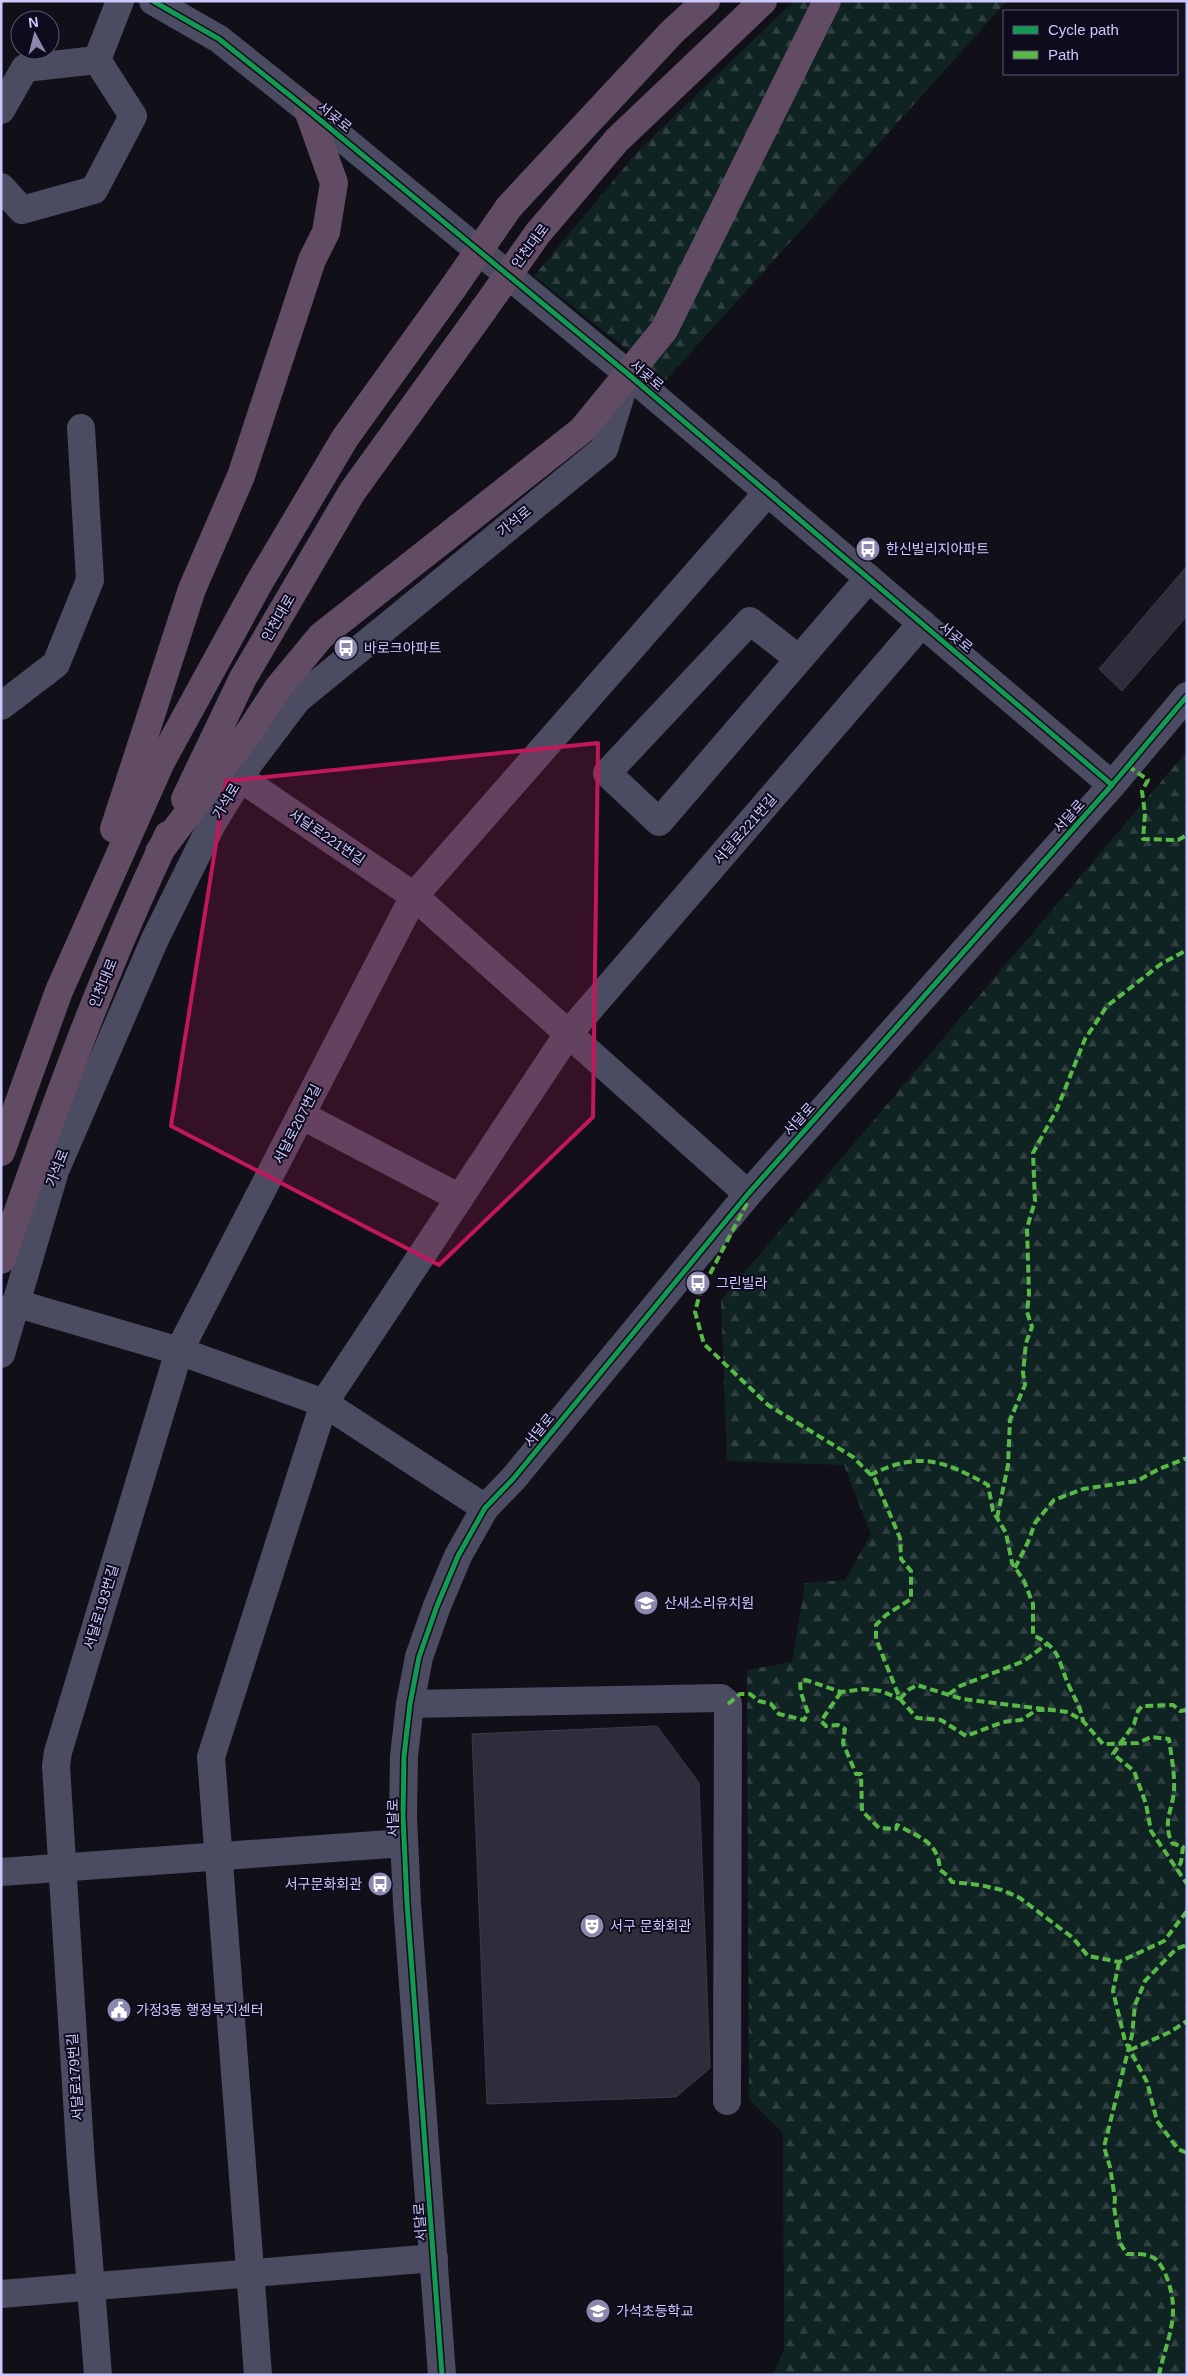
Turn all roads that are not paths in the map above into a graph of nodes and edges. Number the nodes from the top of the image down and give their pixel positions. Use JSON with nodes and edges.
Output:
{"nodes":[{"id":1,"x":120,"y":1,"type":"edge"},
{"id":2,"x":153,"y":1,"type":"edge"},
{"id":3,"x":706,"y":1,"type":"edge"},
{"id":4,"x":763,"y":1,"type":"edge"},
{"id":5,"x":827,"y":1,"type":"edge"},
{"id":6,"x":96,"y":60,"type":"junction"},
{"id":7,"x":1,"y":110,"type":"edge"},
{"id":8,"x":308,"y":110,"type":"junction"},
{"id":9,"x":1,"y":187,"type":"edge"},
{"id":10,"x":628,"y":374,"type":"junction"},
{"id":11,"x":81,"y":428,"type":"dead end"},
{"id":12,"x":768,"y":492,"type":"junction"},
{"id":13,"x":869,"y":578,"type":"junction"},
{"id":14,"x":922,"y":623,"type":"junction"},
{"id":15,"x":799,"y":660,"type":"junction"},
{"id":16,"x":1187,"y":696,"type":"edge"},
{"id":17,"x":1,"y":706,"type":"edge"},
{"id":18,"x":240,"y":778,"type":"junction"},
{"id":19,"x":1112,"y":785,"type":"junction"},
{"id":20,"x":160,"y":852,"type":"junction"},
{"id":21,"x":414,"y":896,"type":"junction"},
{"id":22,"x":59,"y":991,"type":"junction"},
{"id":23,"x":568,"y":1034,"type":"junction"},
{"id":24,"x":301,"y":1115,"type":"junction"},
{"id":25,"x":1,"y":1152,"type":"edge"},
{"id":26,"x":748,"y":1194,"type":"junction"},
{"id":27,"x":460,"y":1198,"type":"junction"},
{"id":28,"x":1,"y":1260,"type":"edge"},
{"id":29,"x":15,"y":1303,"type":"junction"},
{"id":30,"x":179,"y":1351,"type":"junction"},
{"id":31,"x":1,"y":1354,"type":"edge"},
{"id":32,"x":324,"y":1403,"type":"junction"},
{"id":33,"x":486,"y":1508,"type":"junction"},
{"id":34,"x":410,"y":1704,"type":"junction"},
{"id":35,"x":404,"y":1843,"type":"junction"},
{"id":36,"x":219,"y":1856,"type":"junction"},
{"id":37,"x":62,"y":1868,"type":"junction"},
{"id":38,"x":1,"y":1872,"type":"edge"},
{"id":39,"x":727,"y":2101,"type":"dead end"},
{"id":40,"x":434,"y":2258,"type":"junction"},
{"id":41,"x":250,"y":2274,"type":"junction"},
{"id":42,"x":91,"y":2287,"type":"junction"},
{"id":43,"x":1,"y":2294,"type":"edge"},
{"id":44,"x":98,"y":2375,"type":"edge"},
{"id":45,"x":258,"y":2375,"type":"edge"},
{"id":46,"x":442,"y":2375,"type":"edge"}],
"edges":[{"from":1,"to":6,"type":"street"},
{"from":2,"to":8,"type":"street","name":"서곶로"},
{"from":3,"to":22,"type":"highway","bridge":true},
{"from":4,"to":20,"type":"highway","name":"인천대로","bridge":true},
{"from":5,"to":10,"type":"highway"},
{"from":6,"to":7,"type":"street"},
{"from":6,"to":9,"type":"street"},
{"from":8,"to":10,"type":"street","name":"서곶로"},
{"from":8,"to":22,"type":"highway"},
{"from":10,"to":12,"type":"street","name":"서곶로"},
{"from":10,"to":18,"type":"street","name":"가석로"},
{"from":10,"to":20,"type":"highway"},
{"from":11,"to":17,"type":"street"},
{"from":12,"to":13,"type":"street","name":"서곶로"},
{"from":12,"to":21,"type":"street"},
{"from":13,"to":14,"type":"street","name":"서곶로"},
{"from":13,"to":15,"type":"street"},
{"from":14,"to":19,"type":"street","name":"서곶로"},
{"from":14,"to":23,"type":"street","name":"서달로221번길"},
{"from":15,"to":15,"type":"street"},
{"from":16,"to":19,"type":"street","name":"서달로"},
{"from":18,"to":21,"type":"street","name":"서달로221번길"},
{"from":18,"to":29,"type":"street","name":"가석로"},
{"from":19,"to":26,"type":"street","name":"서달로"},
{"from":20,"to":28,"type":"highway","name":"인천대로"},
{"from":21,"to":23,"type":"street","name":"서달로221번길"},
{"from":21,"to":24,"type":"street","name":"서달로207번길"},
{"from":22,"to":25,"type":"highway"},
{"from":23,"to":26,"type":"street","name":"서달로221번길"},
{"from":23,"to":27,"type":"street"},
{"from":24,"to":27,"type":"street"},
{"from":24,"to":30,"type":"street","name":"서달로207번길"},
{"from":26,"to":33,"type":"street","name":"서달로"},
{"from":27,"to":32,"type":"street"},
{"from":29,"to":30,"type":"street"},
{"from":29,"to":31,"type":"street","name":"가석로"},
{"from":30,"to":32,"type":"street"},
{"from":30,"to":37,"type":"street","name":"서달로193번길"},
{"from":32,"to":33,"type":"street"},
{"from":32,"to":36,"type":"street"},
{"from":33,"to":34,"type":"street","name":"서달로"},
{"from":34,"to":35,"type":"street","name":"서달로"},
{"from":34,"to":39,"type":"street"},
{"from":35,"to":36,"type":"street"},
{"from":35,"to":40,"type":"street","name":"서달로"},
{"from":36,"to":37,"type":"street"},
{"from":36,"to":41,"type":"street"},
{"from":37,"to":38,"type":"street"},
{"from":37,"to":42,"type":"street","name":"서달로179번길"},
{"from":40,"to":41,"type":"street"},
{"from":40,"to":46,"type":"street","name":"서달로"},
{"from":41,"to":42,"type":"street"},
{"from":41,"to":45,"type":"street"},
{"from":42,"to":43,"type":"street"},
{"from":42,"to":44,"type":"street","name":"서달로179번길"}]}
